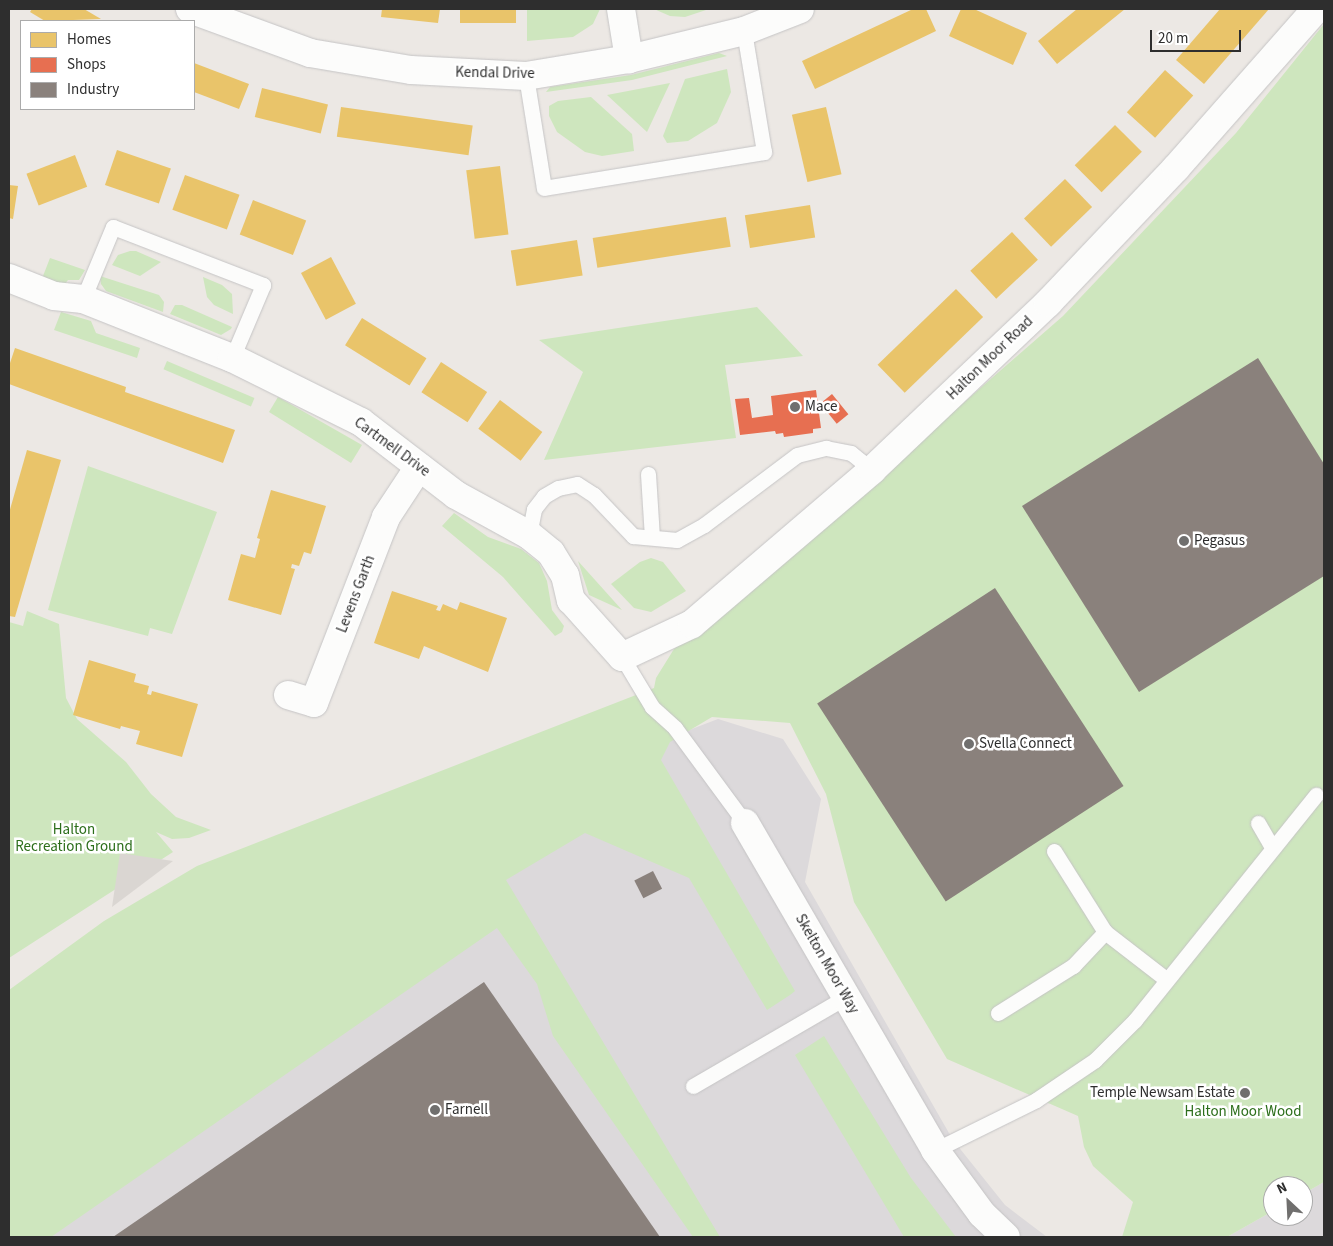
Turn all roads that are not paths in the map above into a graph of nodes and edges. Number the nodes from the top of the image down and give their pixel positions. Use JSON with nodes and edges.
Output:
{"nodes":[{"id":1,"x":190,"y":9,"type":"edge"},
{"id":2,"x":621,"y":9,"type":"edge"},
{"id":3,"x":800,"y":9,"type":"edge"},
{"id":4,"x":1316,"y":9,"type":"edge"},
{"id":5,"x":744,"y":31,"type":"junction"},
{"id":6,"x":629,"y":59,"type":"junction"},
{"id":7,"x":526,"y":76,"type":"junction"},
{"id":8,"x":9,"y":278,"type":"edge"},
{"id":9,"x":83,"y":299,"type":"junction"},
{"id":10,"x":232,"y":358,"type":"junction"},
{"id":11,"x":419,"y":466,"type":"junction"},
{"id":12,"x":872,"y":470,"type":"junction"},
{"id":13,"x":648,"y":474,"type":"dead end"},
{"id":14,"x":529,"y":535,"type":"junction"},
{"id":15,"x":652,"y":537,"type":"junction"},
{"id":16,"x":622,"y":657,"type":"junction"},
{"id":17,"x":644,"y":693,"type":"joint"},
{"id":18,"x":288,"y":695,"type":"dead end"},
{"id":19,"x":1316,"y":795,"type":"dead end"},
{"id":20,"x":745,"y":823,"type":"joint"},
{"id":21,"x":1258,"y":823,"type":"dead end"},
{"id":22,"x":1272,"y":847,"type":"junction"},
{"id":23,"x":1054,"y":851,"type":"dead end"},
{"id":24,"x":1105,"y":932,"type":"junction"},
{"id":25,"x":1167,"y":980,"type":"junction"},
{"id":26,"x":846,"y":997,"type":"junction"},
{"id":27,"x":998,"y":1013,"type":"dead end"},
{"id":28,"x":693,"y":1086,"type":"dead end"},
{"id":29,"x":935,"y":1150,"type":"junction"},
{"id":30,"x":1006,"y":1237,"type":"edge"}],
"edges":[{"from":1,"to":7,"type":"street","name":"Kendal Drive"},
{"from":2,"to":6,"type":"street"},
{"from":3,"to":5,"type":"street","name":"Kendal Drive"},
{"from":4,"to":12,"type":"street","name":"Halton Moor Road"},
{"from":5,"to":6,"type":"street","name":"Kendal Drive"},
{"from":5,"to":7,"type":"lane"},
{"from":6,"to":7,"type":"street","name":"Kendal Drive"},
{"from":8,"to":9,"type":"street","name":"Cartmell Drive"},
{"from":9,"to":10,"type":"street","name":"Cartmell Drive"},
{"from":9,"to":10,"type":"lane"},
{"from":10,"to":11,"type":"street","name":"Cartmell Drive"},
{"from":11,"to":14,"type":"street","name":"Cartmell Drive"},
{"from":11,"to":18,"type":"street","name":"Levens Garth"},
{"from":12,"to":15,"type":"lane"},
{"from":12,"to":16,"type":"street","name":"Halton Moor Road"},
{"from":13,"to":15,"type":"lane"},
{"from":14,"to":15,"type":"lane"},
{"from":14,"to":16,"type":"street","name":"Cartmell Drive"},
{"from":16,"to":17,"type":"lane","name":"Cartmell Drive"},
{"from":17,"to":20,"type":"lane","name":"Skelton Moor Way"},
{"from":19,"to":22,"type":"lane"},
{"from":20,"to":26,"type":"street","name":"Skelton Moor Way"},
{"from":21,"to":22,"type":"lane"},
{"from":22,"to":25,"type":"lane"},
{"from":23,"to":24,"type":"lane"},
{"from":24,"to":25,"type":"lane"},
{"from":24,"to":27,"type":"lane"},
{"from":25,"to":29,"type":"lane"},
{"from":26,"to":28,"type":"lane"},
{"from":26,"to":29,"type":"street","name":"Skelton Moor Way"},
{"from":29,"to":30,"type":"street","name":"Skelton Moor Way"}]}
